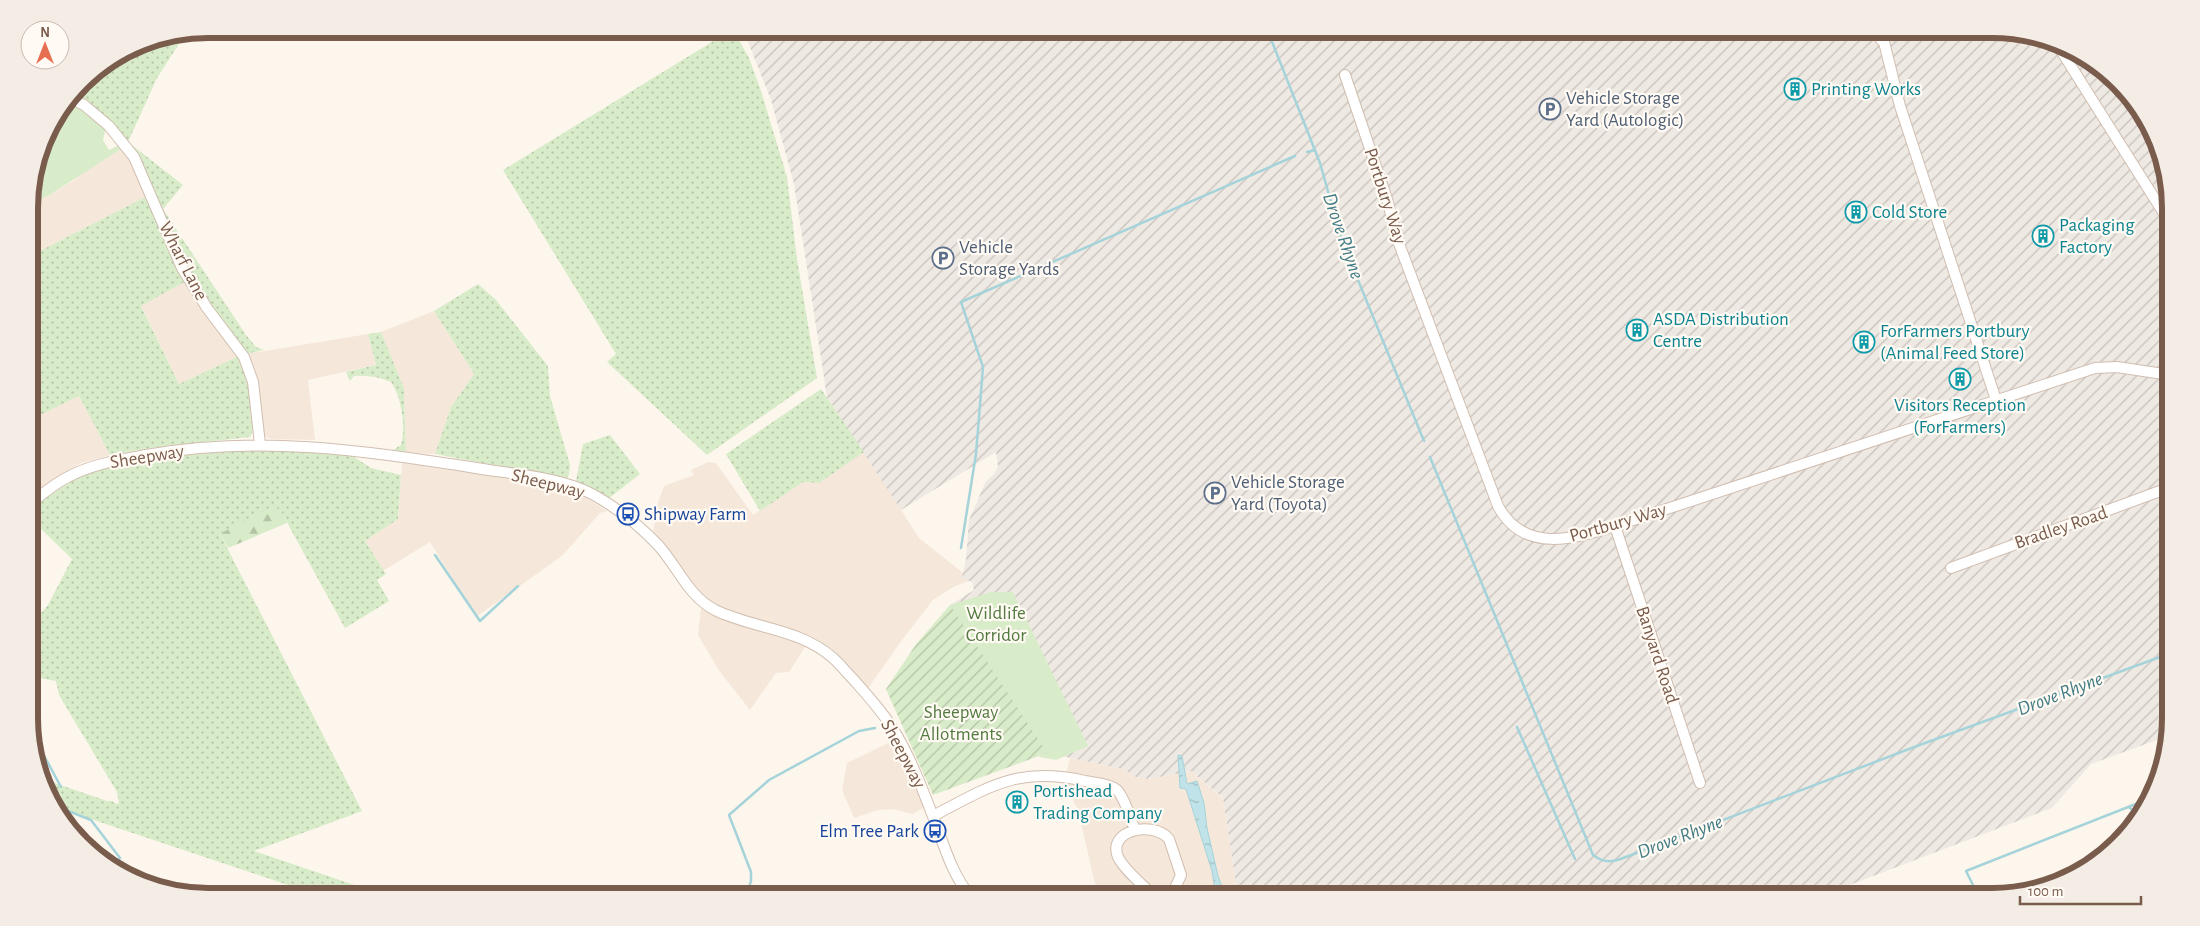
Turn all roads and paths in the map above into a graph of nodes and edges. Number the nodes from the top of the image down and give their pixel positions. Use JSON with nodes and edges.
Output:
{"nodes":[{"id":1,"x":1881,"y":40,"type":"dead end"},
{"id":2,"x":2062,"y":53,"type":"edge"},
{"id":3,"x":1345,"y":75,"type":"dead end"},
{"id":4,"x":75,"y":101,"type":"edge"},
{"id":5,"x":2162,"y":210,"type":"edge"},
{"id":6,"x":2156,"y":374,"type":"junction"},
{"id":7,"x":2162,"y":374,"type":"edge"},
{"id":8,"x":2162,"y":377,"type":"edge"},
{"id":9,"x":1996,"y":400,"type":"junction"},
{"id":10,"x":260,"y":444,"type":"junction"},
{"id":11,"x":2162,"y":490,"type":"edge"},
{"id":12,"x":38,"y":498,"type":"edge"},
{"id":13,"x":1615,"y":526,"type":"junction"},
{"id":14,"x":1951,"y":568,"type":"dead end"},
{"id":15,"x":1700,"y":783,"type":"dead end"},
{"id":16,"x":933,"y":816,"type":"junction"},
{"id":17,"x":1135,"y":830,"type":"junction"},
{"id":18,"x":965,"y":888,"type":"edge"},
{"id":19,"x":1147,"y":888,"type":"edge"},
{"id":20,"x":1175,"y":888,"type":"edge"}],
"edges":[{"from":1,"to":9,"type":"street"},
{"from":2,"to":5,"type":"street"},
{"from":3,"to":13,"type":"street","name":"Portbury Way"},
{"from":4,"to":10,"type":"street","name":"Wharf Lane"},
{"from":6,"to":7,"type":"street","name":"Portbury Way"},
{"from":6,"to":8,"type":"street","name":"Portbury Way"},
{"from":6,"to":9,"type":"street","name":"Portbury Way"},
{"from":9,"to":13,"type":"street","name":"Portbury Way"},
{"from":10,"to":12,"type":"street","name":"Sheepway"},
{"from":10,"to":16,"type":"street","name":"Sheepway"},
{"from":11,"to":14,"type":"street","name":"Bradley Road"},
{"from":13,"to":15,"type":"street","name":"Banyard Road"},
{"from":16,"to":17,"type":"street"},
{"from":16,"to":18,"type":"street","name":"Sheepway"},
{"from":17,"to":19,"type":"street"},
{"from":17,"to":20,"type":"street"}]}
